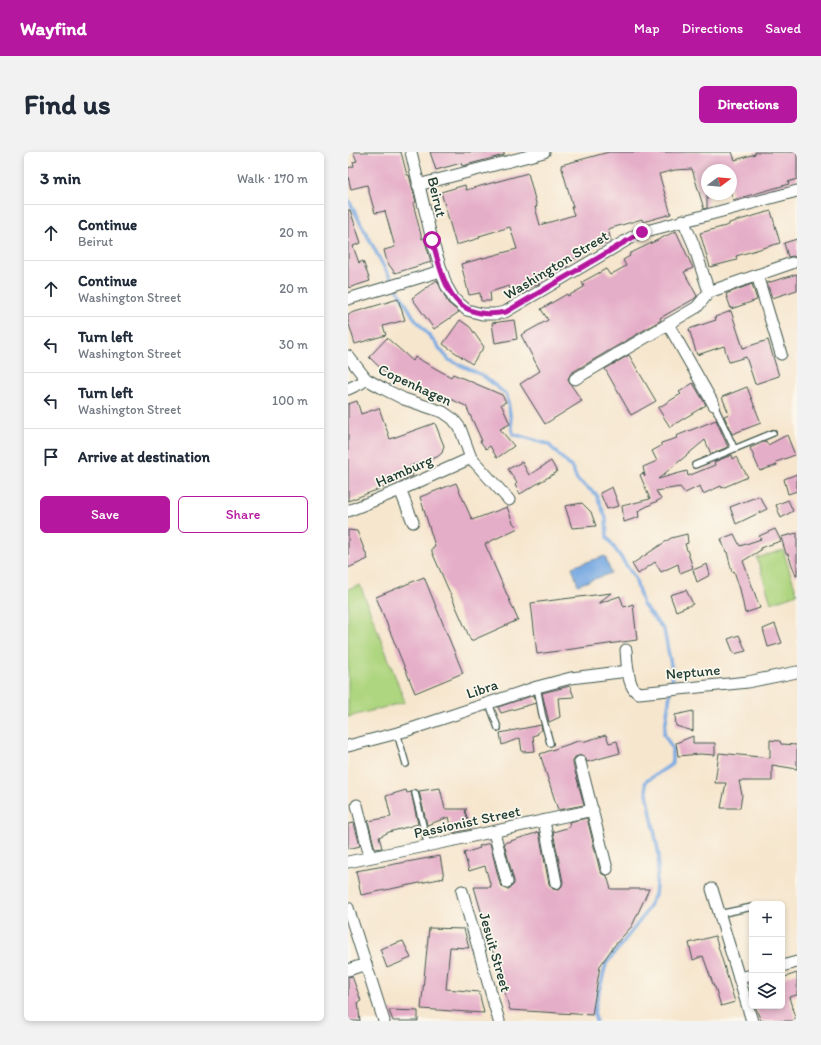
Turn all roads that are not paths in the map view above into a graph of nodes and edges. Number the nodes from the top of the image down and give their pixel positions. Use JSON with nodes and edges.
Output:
{"nodes":[{"id":1,"x":411,"y":152,"type":"edge"},
{"id":2,"x":544,"y":152,"type":"edge"},
{"id":3,"x":418,"y":185,"type":"junction"},
{"id":4,"x":797,"y":191,"type":"edge"},
{"id":5,"x":683,"y":220,"type":"junction"},
{"id":6,"x":792,"y":263,"type":"dead end"},
{"id":7,"x":441,"y":271,"type":"junction"},
{"id":8,"x":758,"y":275,"type":"junction"},
{"id":9,"x":709,"y":292,"type":"junction"},
{"id":10,"x":348,"y":299,"type":"edge"},
{"id":11,"x":668,"y":324,"type":"junction"},
{"id":12,"x":781,"y":354,"type":"dead end"},
{"id":13,"x":348,"y":356,"type":"edge"},
{"id":14,"x":366,"y":379,"type":"junction"},
{"id":15,"x":575,"y":380,"type":"dead end"},
{"id":16,"x":348,"y":389,"type":"edge"},
{"id":17,"x":714,"y":405,"type":"joint"},
{"id":18,"x":773,"y":433,"type":"dead end"},
{"id":19,"x":734,"y":448,"type":"junction"},
{"id":20,"x":471,"y":458,"type":"junction"},
{"id":21,"x":695,"y":465,"type":"dead end"},
{"id":22,"x":400,"y":490,"type":"junction"},
{"id":23,"x":509,"y":500,"type":"dead end"},
{"id":24,"x":348,"y":511,"type":"edge"},
{"id":25,"x":413,"y":522,"type":"dead end"},
{"id":26,"x":626,"y":650,"type":"dead end"},
{"id":27,"x":628,"y":670,"type":"junction"},
{"id":28,"x":797,"y":672,"type":"edge"},
{"id":29,"x":537,"y":687,"type":"junction"},
{"id":30,"x":489,"y":702,"type":"junction"},
{"id":31,"x":498,"y":728,"type":"dead end"},
{"id":32,"x":397,"y":733,"type":"junction"},
{"id":33,"x":550,"y":743,"type":"dead end"},
{"id":34,"x":348,"y":746,"type":"edge"},
{"id":35,"x":580,"y":762,"type":"dead end"},
{"id":36,"x":406,"y":764,"type":"dead end"},
{"id":37,"x":415,"y":793,"type":"dead end"},
{"id":38,"x":357,"y":805,"type":"dead end"},
{"id":39,"x":593,"y":810,"type":"junction"},
{"id":40,"x":544,"y":821,"type":"junction"},
{"id":41,"x":494,"y":832,"type":"junction"},
{"id":42,"x":428,"y":846,"type":"junction"},
{"id":43,"x":370,"y":857,"type":"junction"},
{"id":44,"x":348,"y":862,"type":"edge"},
{"id":45,"x":607,"y":869,"type":"dead end"},
{"id":46,"x":507,"y":882,"type":"dead end"},
{"id":47,"x":556,"y":883,"type":"dead end"},
{"id":48,"x":712,"y":889,"type":"dead end"},
{"id":49,"x":462,"y":891,"type":"dead end"},
{"id":50,"x":348,"y":908,"type":"edge"},
{"id":51,"x":749,"y":908,"type":"edge"},
{"id":52,"x":720,"y":914,"type":"junction"},
{"id":53,"x":797,"y":962,"type":"edge"},
{"id":54,"x":366,"y":964,"type":"junction"},
{"id":55,"x":785,"y":965,"type":"edge"},
{"id":56,"x":348,"y":970,"type":"edge"},
{"id":57,"x":749,"y":976,"type":"edge"},
{"id":58,"x":739,"y":978,"type":"junction"},
{"id":59,"x":384,"y":1021,"type":"edge"},
{"id":60,"x":499,"y":1021,"type":"edge"},
{"id":61,"x":752,"y":1021,"type":"edge"}],
"edges":[{"from":1,"to":3,"type":"street","name":"Beirut"},
{"from":2,"to":3,"type":"street"},
{"from":3,"to":7,"type":"street","name":"Beirut"},
{"from":4,"to":5,"type":"street","name":"Washington Street"},
{"from":5,"to":7,"type":"street","name":"Washington Street"},
{"from":5,"to":9,"type":"street"},
{"from":6,"to":8,"type":"street"},
{"from":7,"to":10,"type":"street"},
{"from":8,"to":9,"type":"street"},
{"from":8,"to":12,"type":"street"},
{"from":9,"to":11,"type":"street"},
{"from":11,"to":15,"type":"street"},
{"from":11,"to":17,"type":"street"},
{"from":13,"to":14,"type":"street","name":"Copenhagen"},
{"from":14,"to":16,"type":"street"},
{"from":14,"to":20,"type":"street","name":"Copenhagen"},
{"from":17,"to":19,"type":"lane"},
{"from":18,"to":19,"type":"lane"},
{"from":19,"to":21,"type":"lane"},
{"from":20,"to":22,"type":"street","name":"Hamburg"},
{"from":20,"to":23,"type":"street","name":"Copenhagen"},
{"from":22,"to":24,"type":"street","name":"Hamburg"},
{"from":22,"to":25,"type":"street"},
{"from":26,"to":27,"type":"street","name":"Neptune"},
{"from":27,"to":28,"type":"street","name":"Neptune"},
{"from":27,"to":29,"type":"street","name":"Libra"},
{"from":29,"to":30,"type":"street","name":"Libra"},
{"from":29,"to":33,"type":"lane"},
{"from":30,"to":31,"type":"lane"},
{"from":30,"to":32,"type":"street","name":"Libra"},
{"from":32,"to":34,"type":"street","name":"Libra"},
{"from":32,"to":36,"type":"lane"},
{"from":35,"to":39,"type":"street"},
{"from":37,"to":42,"type":"lane"},
{"from":38,"to":43,"type":"street"},
{"from":39,"to":40,"type":"street","name":"Passionist Street"},
{"from":39,"to":45,"type":"street"},
{"from":40,"to":41,"type":"street","name":"Passionist Street"},
{"from":40,"to":47,"type":"street"},
{"from":41,"to":42,"type":"street","name":"Passionist Street"},
{"from":41,"to":46,"type":"street"},
{"from":42,"to":43,"type":"street","name":"Passionist Street"},
{"from":43,"to":44,"type":"street","name":"Passionist Street"},
{"from":48,"to":52,"type":"street"},
{"from":49,"to":60,"type":"street","name":"Jesuit Street"},
{"from":50,"to":54,"type":"street"},
{"from":51,"to":52,"type":"lane"},
{"from":52,"to":58,"type":"street"},
{"from":53,"to":55,"type":"street"},
{"from":54,"to":56,"type":"street"},
{"from":54,"to":59,"type":"street"},
{"from":57,"to":58,"type":"street"},
{"from":58,"to":61,"type":"street"}]}
